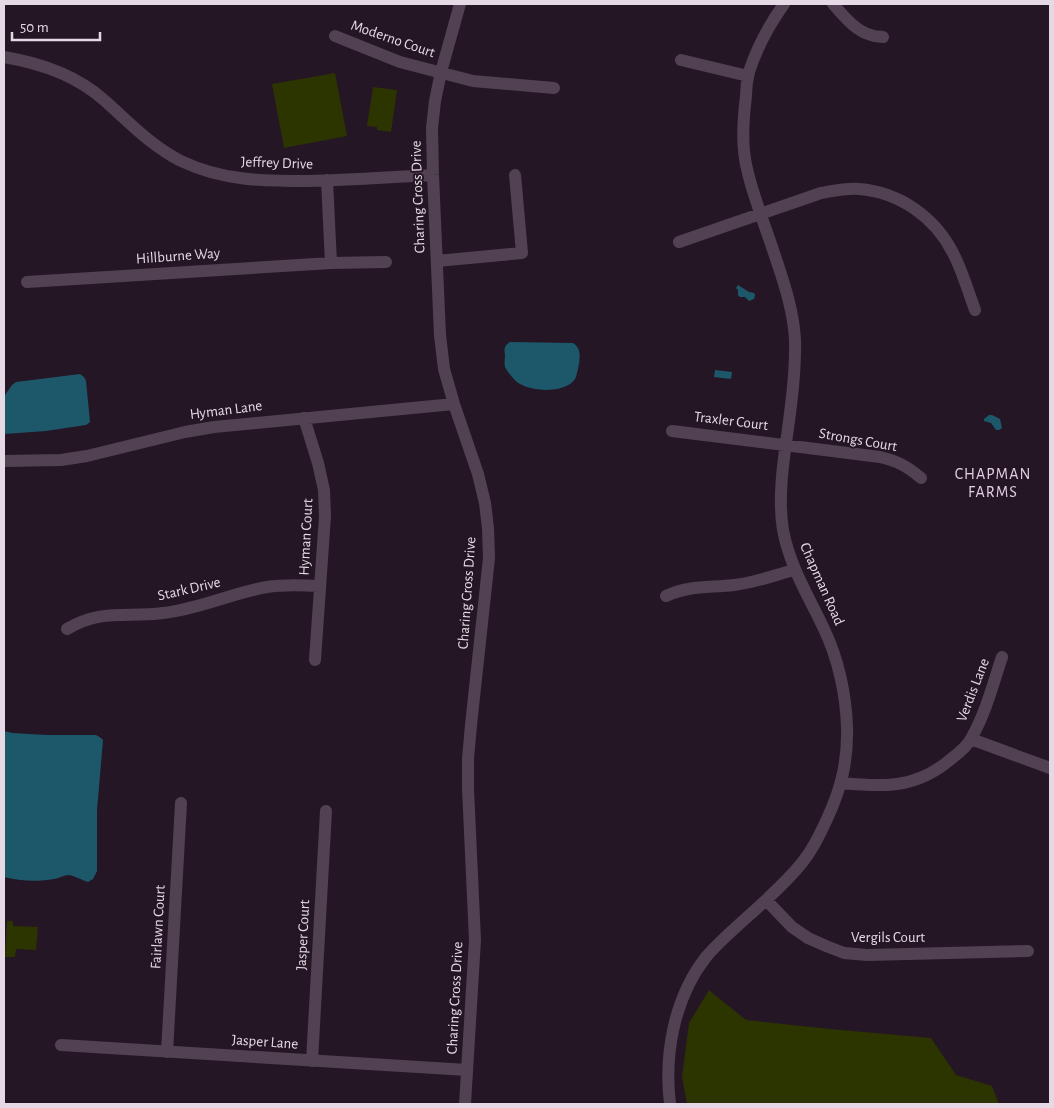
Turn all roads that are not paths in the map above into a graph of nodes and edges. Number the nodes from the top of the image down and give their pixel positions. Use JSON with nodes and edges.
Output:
{"nodes":[{"id":1,"x":460,"y":4,"type":"edge"},
{"id":2,"x":784,"y":4,"type":"edge"},
{"id":3,"x":834,"y":4,"type":"edge"},
{"id":4,"x":335,"y":36,"type":"dead end"},
{"id":5,"x":883,"y":37,"type":"dead end"},
{"id":6,"x":4,"y":57,"type":"edge"},
{"id":7,"x":681,"y":60,"type":"dead end"},
{"id":8,"x":441,"y":72,"type":"junction"},
{"id":9,"x":748,"y":76,"type":"junction"},
{"id":10,"x":554,"y":88,"type":"dead end"},
{"id":11,"x":433,"y":175,"type":"junction"},
{"id":12,"x":514,"y":175,"type":"dead end"},
{"id":13,"x":327,"y":180,"type":"junction"},
{"id":14,"x":761,"y":214,"type":"junction"},
{"id":15,"x":679,"y":242,"type":"dead end"},
{"id":16,"x":437,"y":260,"type":"junction"},
{"id":17,"x":331,"y":262,"type":"junction"},
{"id":18,"x":386,"y":262,"type":"dead end"},
{"id":19,"x":27,"y":282,"type":"dead end"},
{"id":20,"x":975,"y":310,"type":"dead end"},
{"id":21,"x":454,"y":404,"type":"junction"},
{"id":22,"x":304,"y":418,"type":"junction"},
{"id":23,"x":672,"y":430,"type":"dead end"},
{"id":24,"x":786,"y":444,"type":"junction"},
{"id":25,"x":4,"y":461,"type":"edge"},
{"id":26,"x":921,"y":478,"type":"dead end"},
{"id":27,"x":794,"y":570,"type":"junction"},
{"id":28,"x":320,"y":586,"type":"junction"},
{"id":29,"x":666,"y":596,"type":"dead end"},
{"id":30,"x":67,"y":628,"type":"dead end"},
{"id":31,"x":1002,"y":657,"type":"dead end"},
{"id":32,"x":315,"y":660,"type":"dead end"},
{"id":33,"x":971,"y":739,"type":"junction"},
{"id":34,"x":1050,"y":768,"type":"edge"},
{"id":35,"x":842,"y":783,"type":"junction"},
{"id":36,"x":181,"y":803,"type":"dead end"},
{"id":37,"x":326,"y":811,"type":"dead end"},
{"id":38,"x":766,"y":900,"type":"junction"},
{"id":39,"x":1028,"y":951,"type":"dead end"},
{"id":40,"x":61,"y":1045,"type":"dead end"},
{"id":41,"x":167,"y":1052,"type":"junction"},
{"id":42,"x":312,"y":1061,"type":"junction"},
{"id":43,"x":467,"y":1070,"type":"junction"},
{"id":44,"x":465,"y":1104,"type":"edge"},
{"id":45,"x":670,"y":1104,"type":"edge"}],
"edges":[{"from":1,"to":8,"type":"street","name":"Charing Cross Drive"},
{"from":2,"to":9,"type":"street","name":"Chapman Road"},
{"from":3,"to":5,"type":"street"},
{"from":4,"to":8,"type":"street","name":"Moderno Court"},
{"from":6,"to":13,"type":"street","name":"Jeffrey Drive"},
{"from":7,"to":9,"type":"street"},
{"from":8,"to":10,"type":"street","name":"Moderno Court"},
{"from":8,"to":11,"type":"street","name":"Charing Cross Drive"},
{"from":9,"to":14,"type":"street","name":"Chapman Road"},
{"from":11,"to":13,"type":"street","name":"Jeffrey Drive"},
{"from":11,"to":16,"type":"street","name":"Charing Cross Drive"},
{"from":12,"to":16,"type":"street"},
{"from":13,"to":17,"type":"street"},
{"from":14,"to":15,"type":"street"},
{"from":14,"to":20,"type":"street"},
{"from":14,"to":24,"type":"street","name":"Chapman Road"},
{"from":16,"to":21,"type":"street","name":"Charing Cross Drive"},
{"from":17,"to":18,"type":"street","name":"Hillburne Way"},
{"from":17,"to":19,"type":"street","name":"Hillburne Way"},
{"from":21,"to":22,"type":"street","name":"Hyman Lane"},
{"from":21,"to":43,"type":"street","name":"Charing Cross Drive"},
{"from":22,"to":25,"type":"street","name":"Hyman Lane"},
{"from":22,"to":28,"type":"street","name":"Hyman Court"},
{"from":23,"to":24,"type":"street","name":"Traxler Court"},
{"from":24,"to":26,"type":"street","name":"Strongs Court"},
{"from":24,"to":27,"type":"street","name":"Chapman Road"},
{"from":27,"to":29,"type":"street"},
{"from":27,"to":35,"type":"street","name":"Chapman Road"},
{"from":28,"to":30,"type":"street","name":"Stark Drive"},
{"from":28,"to":32,"type":"street","name":"Hyman Court"},
{"from":31,"to":33,"type":"street","name":"Verdis Lane"},
{"from":33,"to":34,"type":"street"},
{"from":33,"to":35,"type":"street","name":"Verdis Lane"},
{"from":35,"to":38,"type":"street","name":"Chapman Road"},
{"from":36,"to":41,"type":"street","name":"Fairlawn Court"},
{"from":37,"to":42,"type":"street","name":"Jasper Court"},
{"from":38,"to":39,"type":"street","name":"Vergils Court"},
{"from":38,"to":45,"type":"street","name":"Chapman Road"},
{"from":40,"to":41,"type":"street","name":"Jasper Lane"},
{"from":41,"to":42,"type":"street","name":"Jasper Lane"},
{"from":42,"to":43,"type":"street","name":"Jasper Lane"},
{"from":43,"to":44,"type":"street","name":"Charing Cross Drive"}]}
